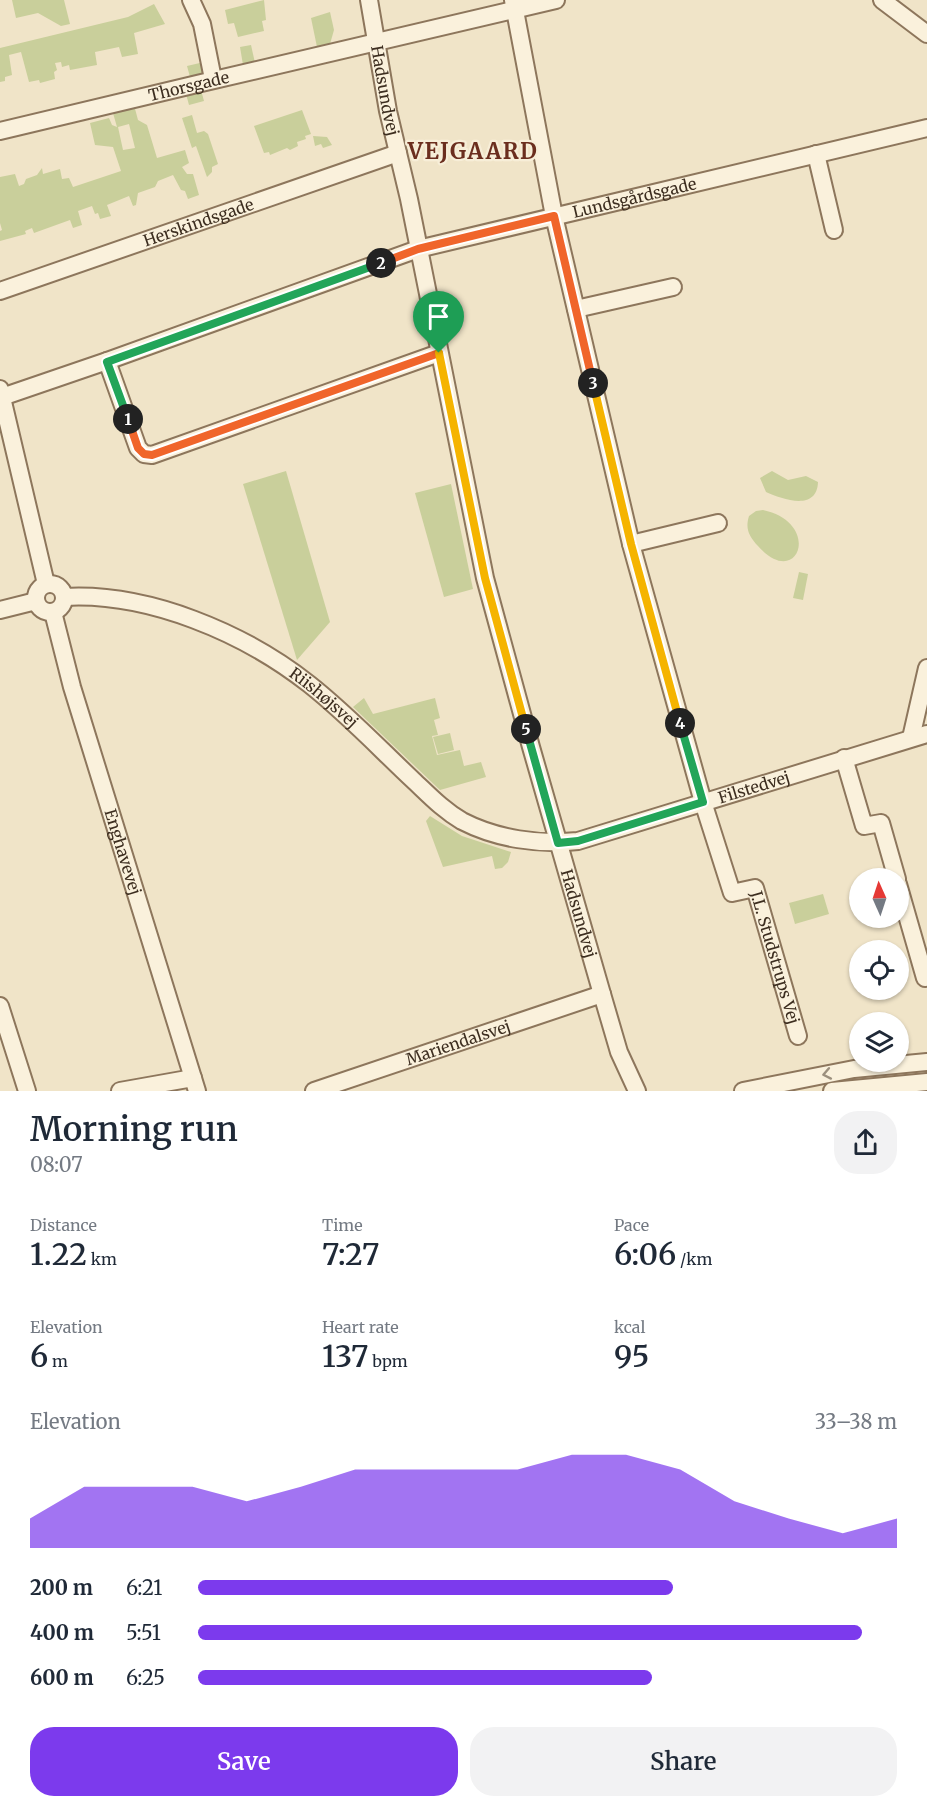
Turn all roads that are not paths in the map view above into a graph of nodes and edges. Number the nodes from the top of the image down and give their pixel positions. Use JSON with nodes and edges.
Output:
{"nodes":[{"id":1,"x":191,"y":0,"type":"edge"},
{"id":2,"x":369,"y":0,"type":"edge"},
{"id":3,"x":556,"y":0,"type":"edge"},
{"id":4,"x":882,"y":0,"type":"edge"},
{"id":5,"x":514,"y":5,"type":"edge"},
{"id":6,"x":927,"y":33,"type":"edge"},
{"id":7,"x":376,"y":43,"type":"junction"},
{"id":8,"x":213,"y":79,"type":"junction"},
{"id":9,"x":927,"y":128,"type":"edge"},
{"id":10,"x":0,"y":131,"type":"edge"},
{"id":11,"x":398,"y":153,"type":"junction"},
{"id":12,"x":816,"y":154,"type":"junction"},
{"id":13,"x":554,"y":216,"type":"junction"},
{"id":14,"x":834,"y":230,"type":"dead end"},
{"id":15,"x":418,"y":249,"type":"junction"},
{"id":16,"x":673,"y":287,"type":"dead end"},
{"id":17,"x":0,"y":291,"type":"edge"},
{"id":18,"x":576,"y":309,"type":"junction"},
{"id":19,"x":439,"y":353,"type":"junction"},
{"id":20,"x":107,"y":362,"type":"junction"},
{"id":21,"x":1,"y":393,"type":"edge"},
{"id":22,"x":7,"y":448,"type":"edge"},
{"id":23,"x":718,"y":523,"type":"dead end"},
{"id":24,"x":631,"y":544,"type":"junction"},
{"id":25,"x":46,"y":585,"type":"junction"},
{"id":26,"x":64,"y":597,"type":"junction"},
{"id":27,"x":36,"y":601,"type":"junction"},
{"id":28,"x":0,"y":610,"type":"edge"},
{"id":29,"x":53,"y":612,"type":"junction"},
{"id":30,"x":927,"y":668,"type":"edge"},
{"id":31,"x":919,"y":736,"type":"edge"},
{"id":32,"x":844,"y":758,"type":"junction"},
{"id":33,"x":703,"y":802,"type":"junction"},
{"id":34,"x":558,"y":843,"type":"junction"},
{"id":35,"x":894,"y":868,"type":"edge"},
{"id":36,"x":909,"y":922,"type":"edge"},
{"id":37,"x":925,"y":978,"type":"dead end"},
{"id":38,"x":602,"y":994,"type":"junction"},
{"id":39,"x":0,"y":1006,"type":"edge"},
{"id":40,"x":798,"y":1036,"type":"dead end"},
{"id":41,"x":620,"y":1052,"type":"junction"},
{"id":42,"x":927,"y":1062,"type":"edge"},
{"id":43,"x":927,"y":1082,"type":"edge"},
{"id":44,"x":195,"y":1085,"type":"edge"},
{"id":45,"x":27,"y":1091,"type":"edge"},
{"id":46,"x":120,"y":1091,"type":"edge"},
{"id":47,"x":314,"y":1091,"type":"edge"},
{"id":48,"x":626,"y":1091,"type":"edge"},
{"id":49,"x":637,"y":1091,"type":"edge"},
{"id":50,"x":743,"y":1091,"type":"edge"},
{"id":51,"x":832,"y":1091,"type":"edge"}],
"edges":[{"from":1,"to":8,"type":"street"},
{"from":2,"to":7,"type":"street","name":"Hadsundvej"},
{"from":3,"to":5,"type":"street","name":"Thorsgade"},
{"from":4,"to":6,"type":"street"},
{"from":5,"to":7,"type":"street","name":"Thorsgade"},
{"from":5,"to":13,"type":"street"},
{"from":7,"to":8,"type":"street","name":"Thorsgade"},
{"from":7,"to":11,"type":"street","name":"Hadsundvej"},
{"from":8,"to":10,"type":"street","name":"Thorsgade"},
{"from":9,"to":12,"type":"street","name":"Lundsgårdsgade"},
{"from":11,"to":15,"type":"street","name":"Hadsundvej"},
{"from":11,"to":17,"type":"street","name":"Herskindsgade"},
{"from":12,"to":13,"type":"street","name":"Lundsgårdsgade"},
{"from":12,"to":14,"type":"street"},
{"from":13,"to":15,"type":"street","name":"Lundsgårdsgade"},
{"from":13,"to":18,"type":"street"},
{"from":15,"to":19,"type":"street","name":"Hadsundvej"},
{"from":15,"to":20,"type":"street","name":"Lundsgårdsgade"},
{"from":16,"to":18,"type":"street"},
{"from":18,"to":24,"type":"street"},
{"from":19,"to":20,"type":"street"},
{"from":19,"to":34,"type":"street","name":"Hadsundvej"},
{"from":20,"to":21,"type":"street","name":"Lundsgårdsgade"},
{"from":21,"to":22,"type":"street"},
{"from":22,"to":25,"type":"street"},
{"from":23,"to":24,"type":"street"},
{"from":24,"to":33,"type":"street"},
{"from":25,"to":26,"type":"street"},
{"from":25,"to":27,"type":"street"},
{"from":26,"to":29,"type":"street"},
{"from":26,"to":34,"type":"street","name":"Riishøjsvej"},
{"from":27,"to":28,"type":"street"},
{"from":27,"to":29,"type":"street"},
{"from":29,"to":44,"type":"street","name":"Enghavevej"},
{"from":30,"to":31,"type":"street"},
{"from":31,"to":32,"type":"street","name":"Filstedvej"},
{"from":32,"to":33,"type":"street","name":"Filstedvej"},
{"from":32,"to":35,"type":"street"},
{"from":33,"to":34,"type":"street","name":"Filstedvej"},
{"from":33,"to":40,"type":"street","name":"J.L. Studstrups Vej"},
{"from":34,"to":38,"type":"street","name":"Hadsundvej"},
{"from":36,"to":37,"type":"street"},
{"from":38,"to":41,"type":"street","name":"Hadsundvej"},
{"from":38,"to":47,"type":"street","name":"Mariendalsvej"},
{"from":39,"to":45,"type":"street"},
{"from":41,"to":48,"type":"street","name":"Hadsundvej"},
{"from":41,"to":49,"type":"street","name":"Hadsundvej"},
{"from":42,"to":50,"type":"street","one_way":true},
{"from":43,"to":51,"type":"street"},
{"from":44,"to":46,"type":"street"}]}
